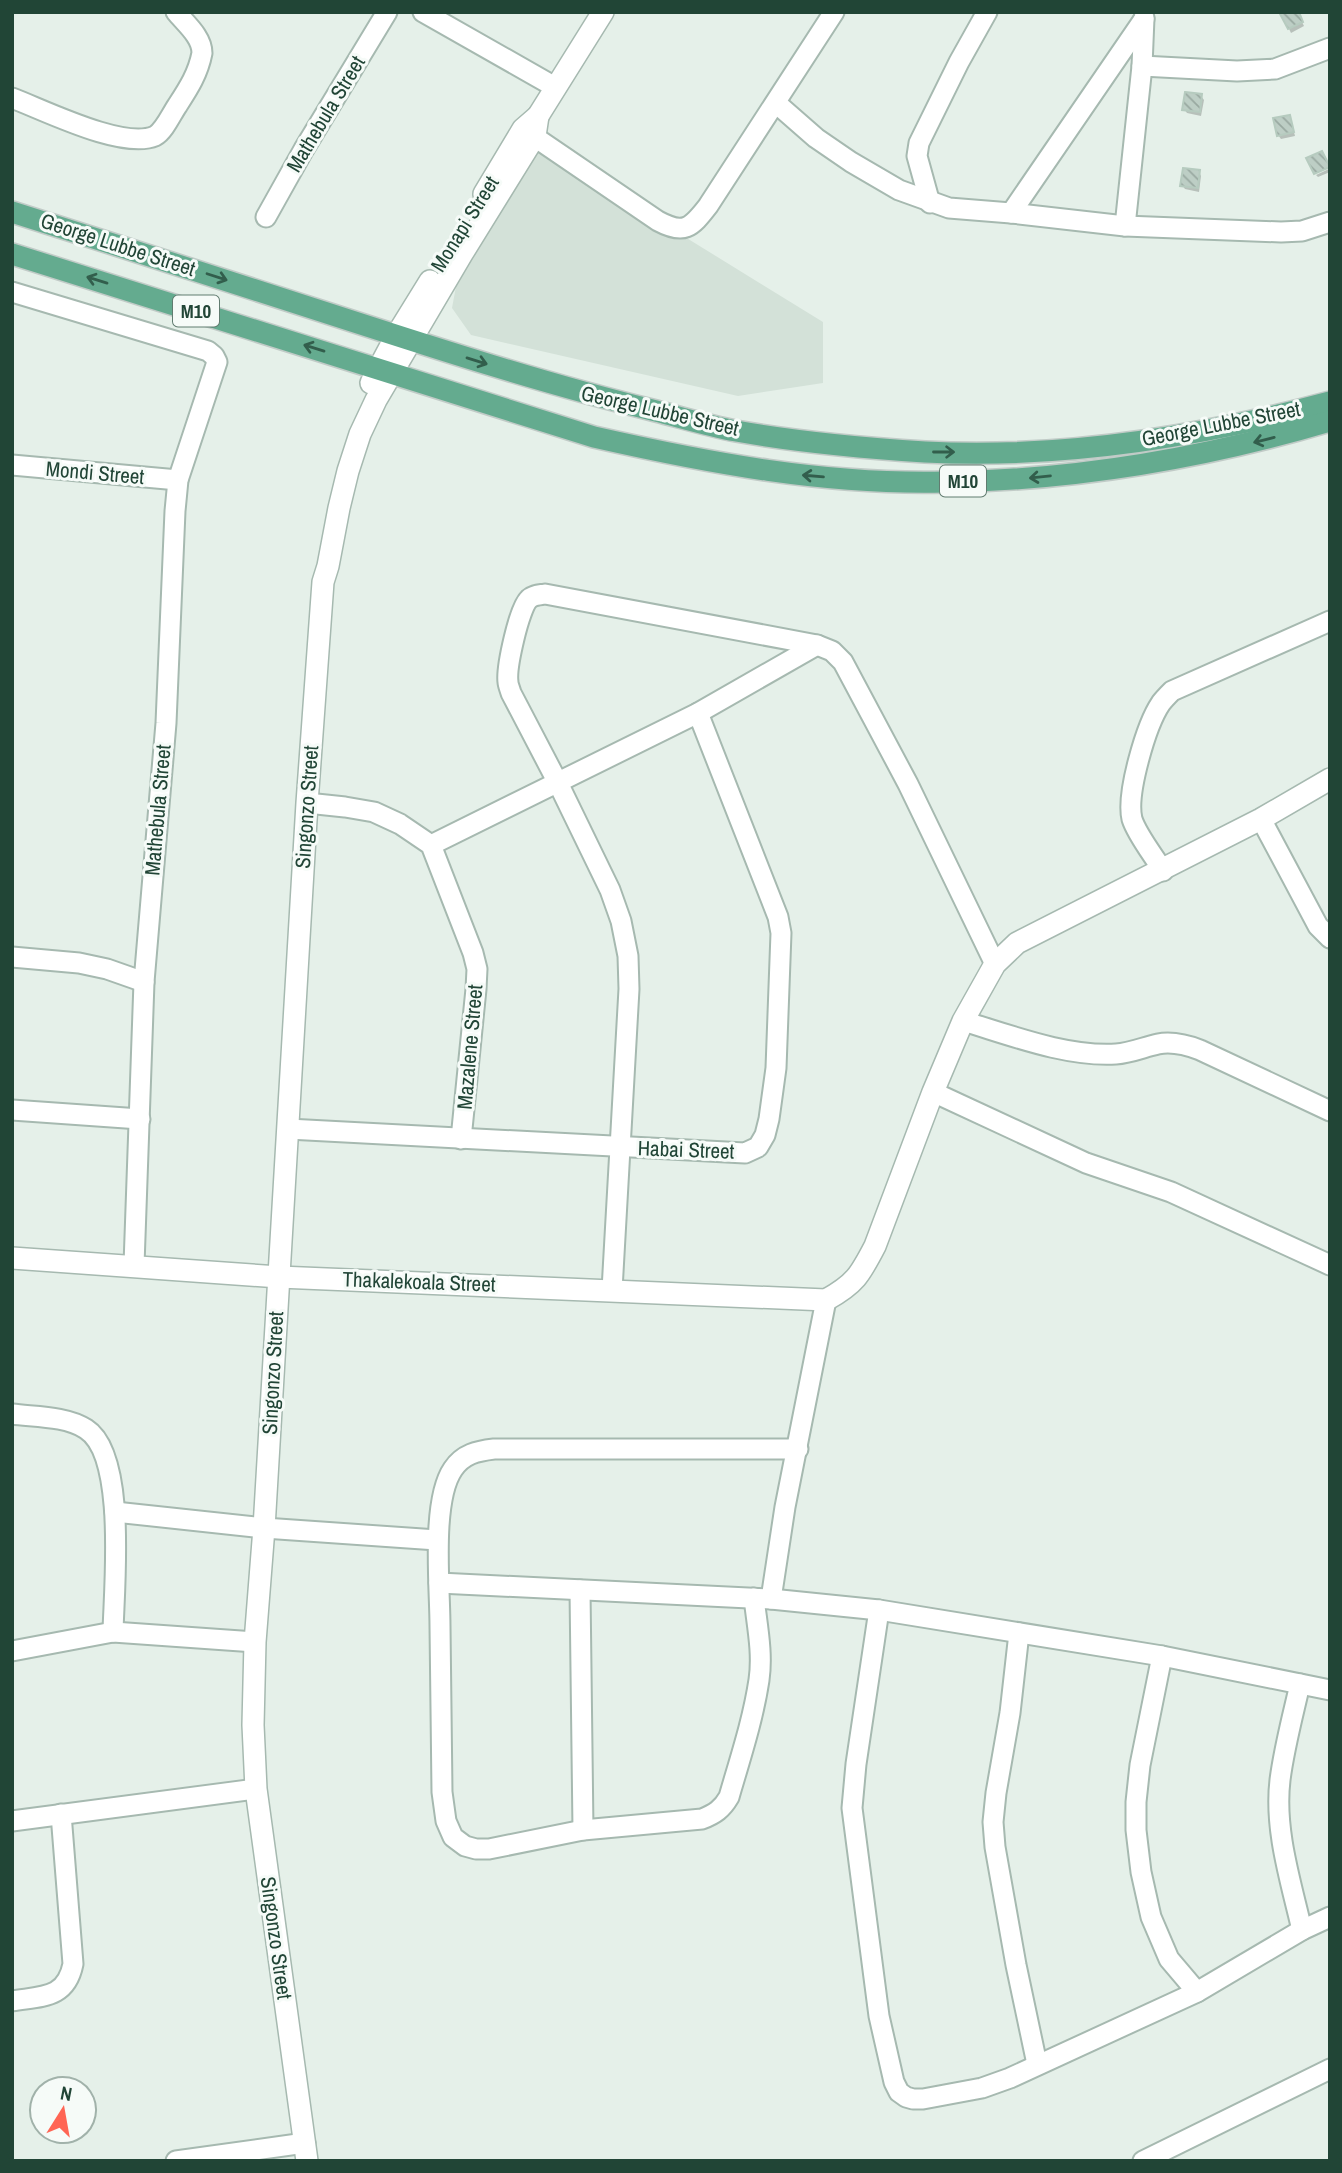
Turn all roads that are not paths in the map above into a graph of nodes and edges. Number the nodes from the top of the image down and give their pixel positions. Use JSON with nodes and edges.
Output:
{"nodes":[{"id":1,"x":176,"y":12,"type":"edge"},
{"id":2,"x":387,"y":12,"type":"edge"},
{"id":3,"x":423,"y":12,"type":"edge"},
{"id":4,"x":603,"y":12,"type":"edge"},
{"id":5,"x":834,"y":12,"type":"edge"},
{"id":6,"x":988,"y":12,"type":"edge"},
{"id":7,"x":1144,"y":16,"type":"edge"},
{"id":8,"x":1330,"y":48,"type":"edge"},
{"id":9,"x":1142,"y":66,"type":"junction"},
{"id":10,"x":555,"y":87,"type":"junction"},
{"id":11,"x":12,"y":98,"type":"edge"},
{"id":12,"x":776,"y":103,"type":"junction"},
{"id":13,"x":532,"y":127,"type":"junction"},
{"id":14,"x":930,"y":203,"type":"junction"},
{"id":15,"x":12,"y":212,"type":"edge"},
{"id":16,"x":1011,"y":213,"type":"junction"},
{"id":17,"x":266,"y":217,"type":"dead end"},
{"id":18,"x":1330,"y":222,"type":"edge"},
{"id":19,"x":1125,"y":226,"type":"junction"},
{"id":20,"x":12,"y":254,"type":"edge"},
{"id":21,"x":12,"y":292,"type":"edge"},
{"id":22,"x":404,"y":338,"type":"junction"},
{"id":23,"x":386,"y":371,"type":"junction"},
{"id":24,"x":1330,"y":402,"type":"edge"},
{"id":25,"x":1330,"y":421,"type":"edge"},
{"id":26,"x":12,"y":465,"type":"edge"},
{"id":27,"x":178,"y":480,"type":"junction"},
{"id":28,"x":1330,"y":621,"type":"edge"},
{"id":29,"x":817,"y":645,"type":"junction"},
{"id":30,"x":698,"y":713,"type":"junction"},
{"id":31,"x":1330,"y":779,"type":"edge"},
{"id":32,"x":558,"y":783,"type":"junction"},
{"id":33,"x":307,"y":803,"type":"junction"},
{"id":34,"x":1261,"y":820,"type":"junction"},
{"id":35,"x":431,"y":845,"type":"junction"},
{"id":36,"x":1163,"y":871,"type":"junction"},
{"id":37,"x":1330,"y":938,"type":"edge"},
{"id":38,"x":12,"y":957,"type":"edge"},
{"id":39,"x":995,"y":964,"type":"junction"},
{"id":40,"x":144,"y":982,"type":"junction"},
{"id":41,"x":963,"y":1021,"type":"junction"},
{"id":42,"x":933,"y":1092,"type":"junction"},
{"id":43,"x":12,"y":1110,"type":"edge"},
{"id":44,"x":1330,"y":1111,"type":"edge"},
{"id":45,"x":140,"y":1119,"type":"junction"},
{"id":46,"x":288,"y":1129,"type":"junction"},
{"id":47,"x":461,"y":1139,"type":"junction"},
{"id":48,"x":621,"y":1147,"type":"junction"},
{"id":49,"x":12,"y":1258,"type":"edge"},
{"id":50,"x":134,"y":1265,"type":"junction"},
{"id":51,"x":1330,"y":1265,"type":"edge"},
{"id":52,"x":279,"y":1277,"type":"junction"},
{"id":53,"x":612,"y":1290,"type":"junction"},
{"id":54,"x":826,"y":1300,"type":"junction"},
{"id":55,"x":12,"y":1414,"type":"edge"},
{"id":56,"x":798,"y":1449,"type":"junction"},
{"id":57,"x":115,"y":1512,"type":"junction"},
{"id":58,"x":264,"y":1528,"type":"junction"},
{"id":59,"x":437,"y":1540,"type":"junction"},
{"id":60,"x":439,"y":1583,"type":"junction"},
{"id":61,"x":580,"y":1590,"type":"junction"},
{"id":62,"x":762,"y":1599,"type":"junction"},
{"id":63,"x":879,"y":1610,"type":"junction"},
{"id":64,"x":113,"y":1632,"type":"junction"},
{"id":65,"x":1019,"y":1633,"type":"junction"},
{"id":66,"x":256,"y":1642,"type":"junction"},
{"id":67,"x":12,"y":1651,"type":"edge"},
{"id":68,"x":1162,"y":1656,"type":"junction"},
{"id":69,"x":1300,"y":1684,"type":"junction"},
{"id":70,"x":1330,"y":1690,"type":"edge"},
{"id":71,"x":256,"y":1789,"type":"junction"},
{"id":72,"x":61,"y":1814,"type":"junction"},
{"id":73,"x":12,"y":1821,"type":"edge"},
{"id":74,"x":583,"y":1830,"type":"junction"},
{"id":75,"x":1330,"y":1917,"type":"edge"},
{"id":76,"x":1302,"y":1930,"type":"junction"},
{"id":77,"x":1197,"y":1992,"type":"junction"},
{"id":78,"x":12,"y":2001,"type":"edge"},
{"id":79,"x":1037,"y":2064,"type":"junction"},
{"id":80,"x":1330,"y":2069,"type":"edge"},
{"id":81,"x":306,"y":2152,"type":"edge"},
{"id":82,"x":176,"y":2161,"type":"edge"},
{"id":83,"x":1143,"y":2161,"type":"edge"}],
"edges":[{"from":1,"to":11,"type":"street"},
{"from":2,"to":17,"type":"street","name":"Mathebula Street"},
{"from":3,"to":10,"type":"street"},
{"from":4,"to":10,"type":"street","name":"Monapi Street"},
{"from":5,"to":12,"type":"street"},
{"from":6,"to":14,"type":"street"},
{"from":7,"to":9,"type":"street"},
{"from":7,"to":16,"type":"street"},
{"from":8,"to":9,"type":"street"},
{"from":9,"to":19,"type":"street"},
{"from":10,"to":13,"type":"street","name":"Monapi Street"},
{"from":12,"to":13,"type":"street"},
{"from":12,"to":14,"type":"street"},
{"from":13,"to":22,"type":"street","name":"Monapi Street"},
{"from":14,"to":16,"type":"street"},
{"from":15,"to":22,"type":"main road","name":"George Lubbe Street","number":"M10","one_way":true},
{"from":16,"to":19,"type":"street"},
{"from":18,"to":19,"type":"street"},
{"from":23,"to":20,"type":"main road","name":"George Lubbe Street","number":"M10","one_way":true},
{"from":21,"to":27,"type":"street","name":"Mathebula Street"},
{"from":22,"to":23,"type":"street","name":"Singonzo Street"},
{"from":22,"to":24,"type":"main road","name":"George Lubbe Street","number":"M10","one_way":true},
{"from":25,"to":23,"type":"main road","name":"George Lubbe Street","number":"M10","one_way":true},
{"from":23,"to":33,"type":"street","name":"Singonzo Street"},
{"from":26,"to":27,"type":"street","name":"Mondi Street"},
{"from":27,"to":40,"type":"street","name":"Mathebula Street"},
{"from":28,"to":36,"type":"street"},
{"from":29,"to":30,"type":"street"},
{"from":29,"to":32,"type":"street"},
{"from":29,"to":39,"type":"street"},
{"from":30,"to":32,"type":"street"},
{"from":30,"to":48,"type":"street","name":"Habai Street"},
{"from":31,"to":34,"type":"street"},
{"from":32,"to":35,"type":"street"},
{"from":32,"to":48,"type":"street"},
{"from":33,"to":35,"type":"street"},
{"from":33,"to":46,"type":"street","name":"Singonzo Street"},
{"from":34,"to":36,"type":"street"},
{"from":34,"to":37,"type":"street"},
{"from":35,"to":47,"type":"street","name":"Mazalene Street"},
{"from":36,"to":39,"type":"street"},
{"from":38,"to":40,"type":"street"},
{"from":39,"to":41,"type":"street"},
{"from":40,"to":45,"type":"street","name":"Mathebula Street"},
{"from":41,"to":42,"type":"street"},
{"from":41,"to":44,"type":"street"},
{"from":42,"to":51,"type":"street"},
{"from":42,"to":54,"type":"street"},
{"from":43,"to":45,"type":"street"},
{"from":45,"to":50,"type":"street","name":"Mathebula Street"},
{"from":46,"to":47,"type":"street","name":"Habai Street"},
{"from":46,"to":52,"type":"street","name":"Singonzo Street"},
{"from":47,"to":48,"type":"street","name":"Habai Street"},
{"from":48,"to":53,"type":"street"},
{"from":49,"to":50,"type":"street","name":"Thakalekoala Street"},
{"from":50,"to":52,"type":"street","name":"Thakalekoala Street"},
{"from":52,"to":53,"type":"street","name":"Thakalekoala Street"},
{"from":52,"to":58,"type":"street","name":"Singonzo Street"},
{"from":53,"to":54,"type":"street","name":"Thakalekoala Street"},
{"from":54,"to":56,"type":"street"},
{"from":55,"to":57,"type":"street"},
{"from":56,"to":59,"type":"street"},
{"from":56,"to":62,"type":"street"},
{"from":57,"to":58,"type":"street"},
{"from":57,"to":64,"type":"street"},
{"from":58,"to":59,"type":"street"},
{"from":58,"to":66,"type":"street","name":"Singonzo Street"},
{"from":59,"to":60,"type":"street"},
{"from":60,"to":61,"type":"street"},
{"from":60,"to":74,"type":"street"},
{"from":61,"to":62,"type":"street"},
{"from":61,"to":74,"type":"street"},
{"from":62,"to":63,"type":"street"},
{"from":62,"to":74,"type":"street"},
{"from":63,"to":65,"type":"street"},
{"from":63,"to":79,"type":"street"},
{"from":64,"to":66,"type":"street"},
{"from":64,"to":67,"type":"street"},
{"from":65,"to":68,"type":"street"},
{"from":65,"to":79,"type":"street"},
{"from":66,"to":71,"type":"street","name":"Singonzo Street"},
{"from":68,"to":69,"type":"street"},
{"from":68,"to":77,"type":"street"},
{"from":69,"to":70,"type":"street"},
{"from":69,"to":76,"type":"street"},
{"from":71,"to":72,"type":"street"},
{"from":71,"to":81,"type":"street","name":"Singonzo Street"},
{"from":72,"to":73,"type":"street"},
{"from":72,"to":78,"type":"street"},
{"from":75,"to":76,"type":"street"},
{"from":76,"to":77,"type":"street"},
{"from":77,"to":79,"type":"street"},
{"from":80,"to":83,"type":"street"},
{"from":81,"to":82,"type":"street"}]}
